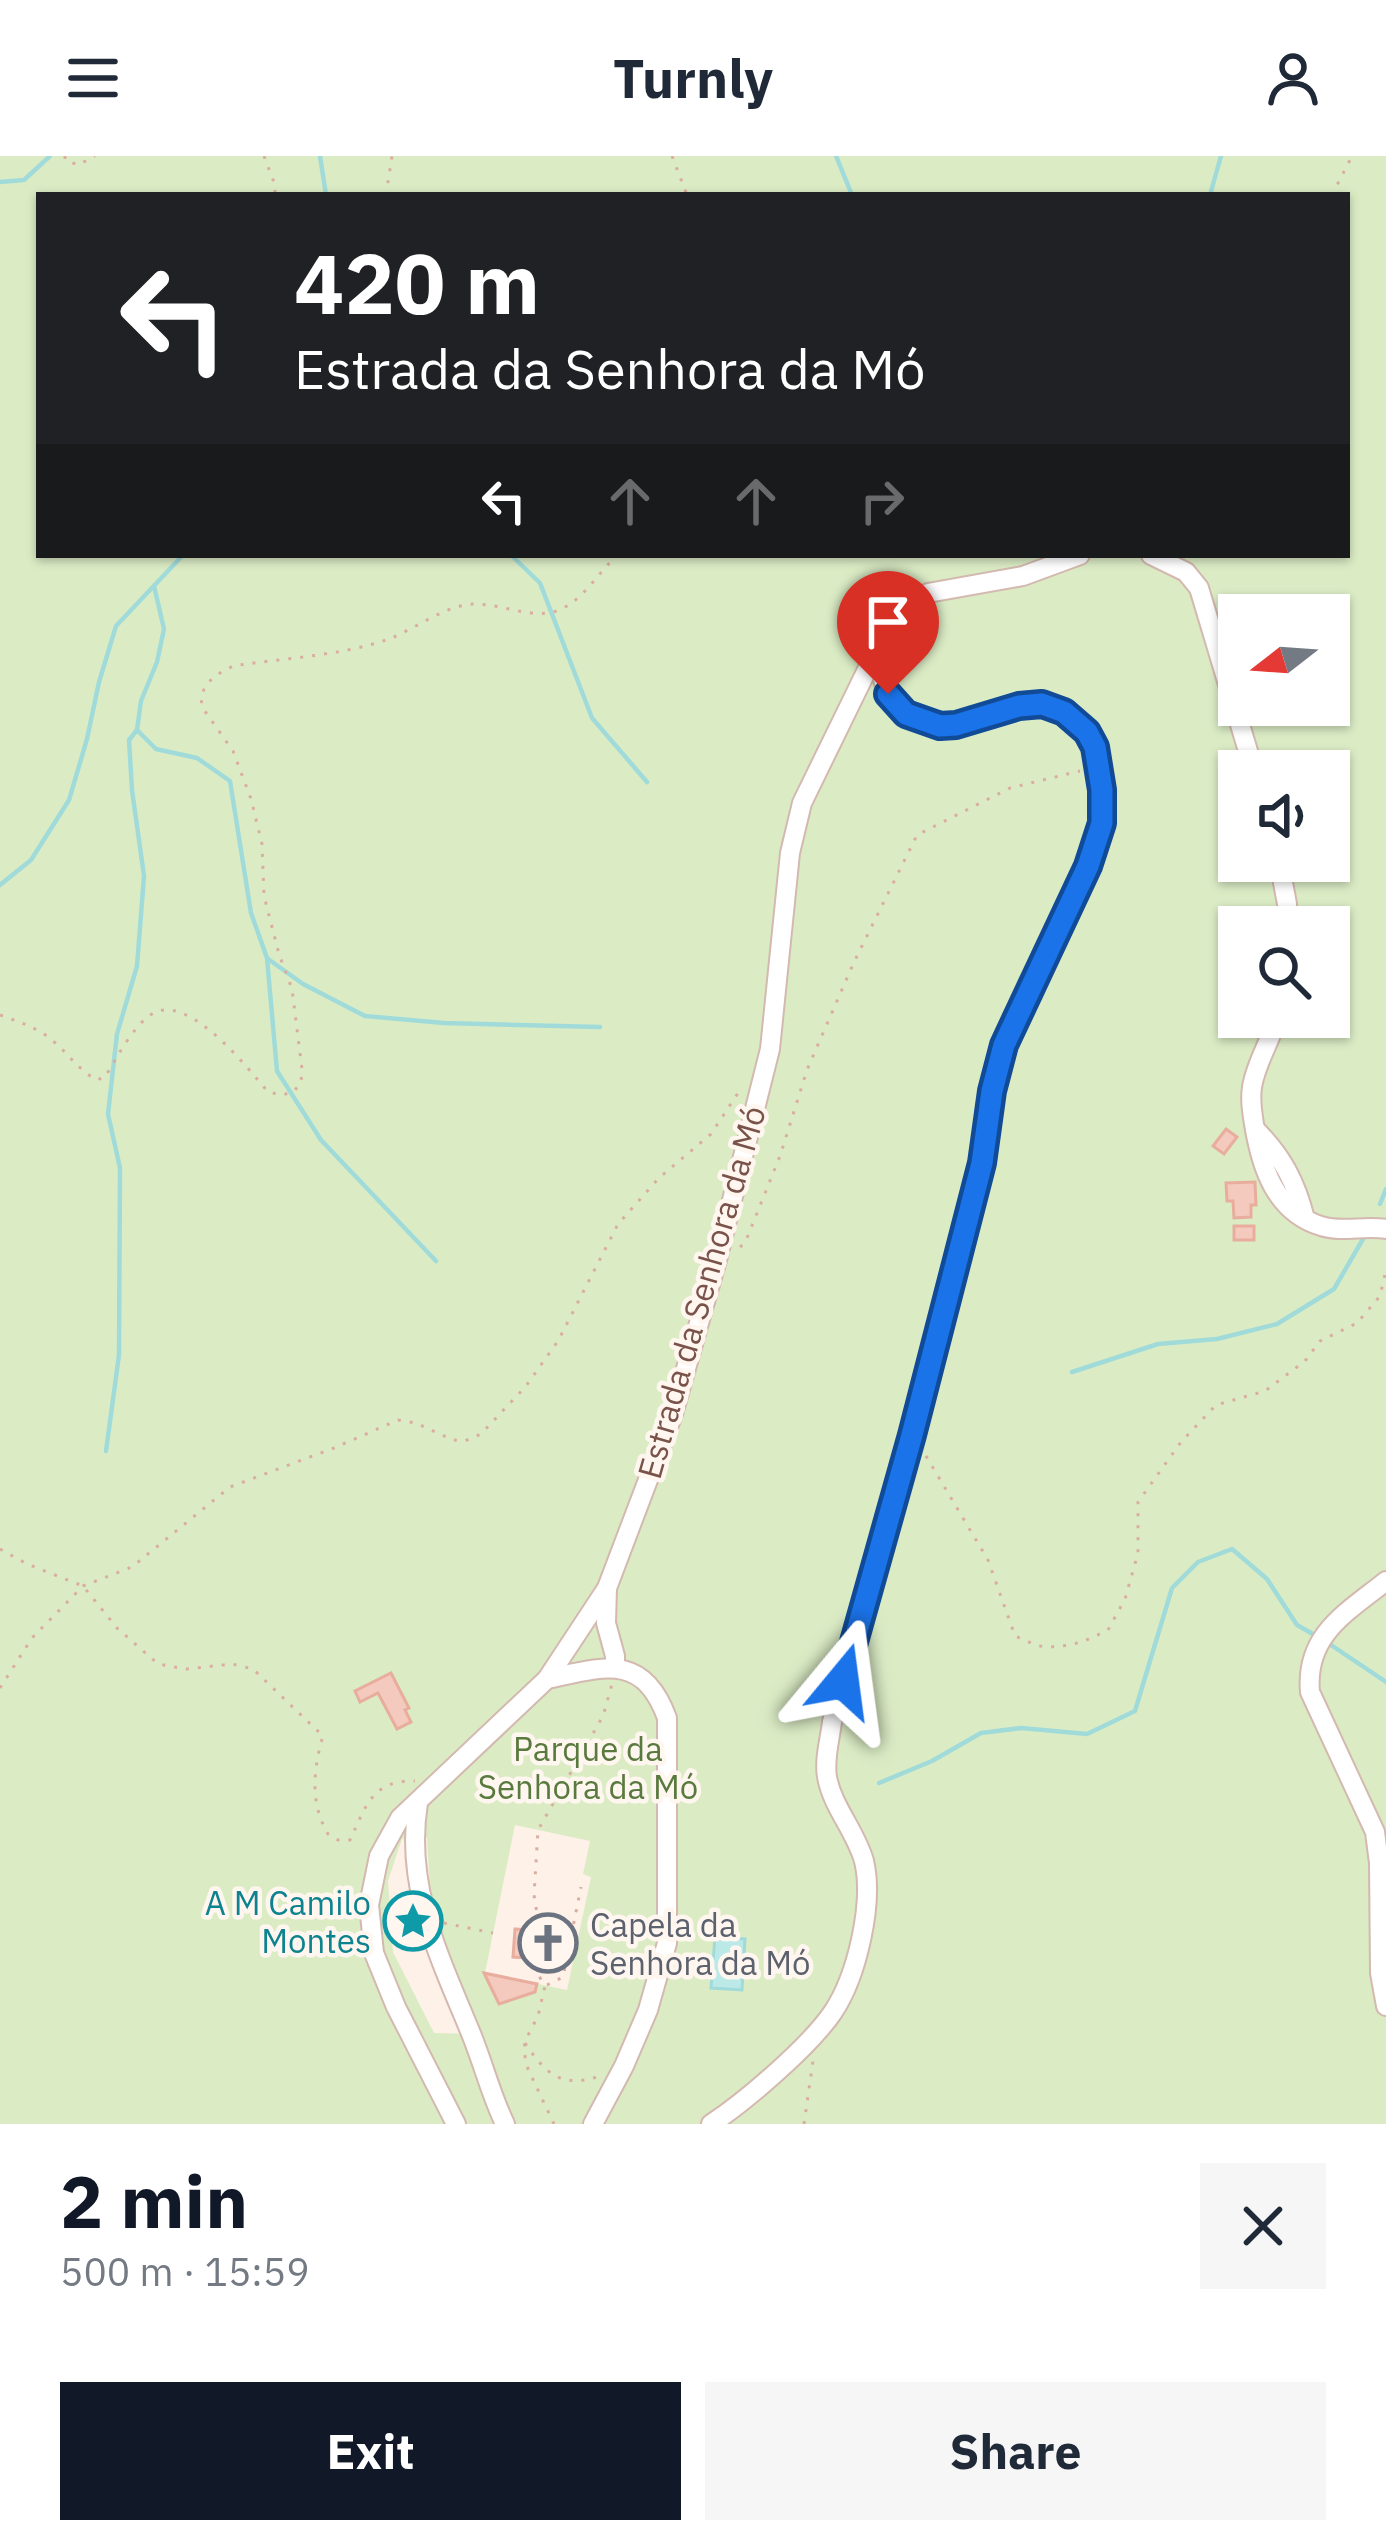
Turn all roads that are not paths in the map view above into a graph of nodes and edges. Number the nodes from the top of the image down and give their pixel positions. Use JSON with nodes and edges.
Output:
{"nodes":[{"id":1,"x":1072,"y":558,"type":"edge"},
{"id":2,"x":1158,"y":558,"type":"edge"},
{"id":3,"x":875,"y":657,"type":"junction"},
{"id":4,"x":1248,"y":750,"type":"edge"},
{"id":5,"x":1269,"y":1038,"type":"edge"},
{"id":6,"x":1386,"y":1229,"type":"edge"},
{"id":7,"x":1386,"y":1581,"type":"edge"},
{"id":8,"x":607,"y":1588,"type":"junction"},
{"id":9,"x":615,"y":1667,"type":"junction"},
{"id":10,"x":547,"y":1679,"type":"junction"},
{"id":11,"x":418,"y":1803,"type":"junction"},
{"id":12,"x":1386,"y":2006,"type":"edge"},
{"id":13,"x":456,"y":2124,"type":"edge"},
{"id":14,"x":505,"y":2124,"type":"edge"},
{"id":15,"x":593,"y":2124,"type":"edge"},
{"id":16,"x":711,"y":2124,"type":"edge"}],
"edges":[{"from":1,"to":3,"type":"street","name":"Estrada da Senhora da Mó"},
{"from":2,"to":4,"type":"street"},
{"from":3,"to":8,"type":"street","name":"Estrada da Senhora da Mó"},
{"from":3,"to":16,"type":"street"},
{"from":5,"to":6,"type":"street"},
{"from":7,"to":12,"type":"street"},
{"from":8,"to":9,"type":"street"},
{"from":8,"to":10,"type":"street","name":"Estrada da Senhora da Mó"},
{"from":9,"to":10,"type":"street"},
{"from":9,"to":15,"type":"street"},
{"from":10,"to":11,"type":"street","name":"Estrada da Senhora da Mó"},
{"from":11,"to":13,"type":"street","name":"Estrada da Senhora da Mó"},
{"from":11,"to":14,"type":"street"}]}
